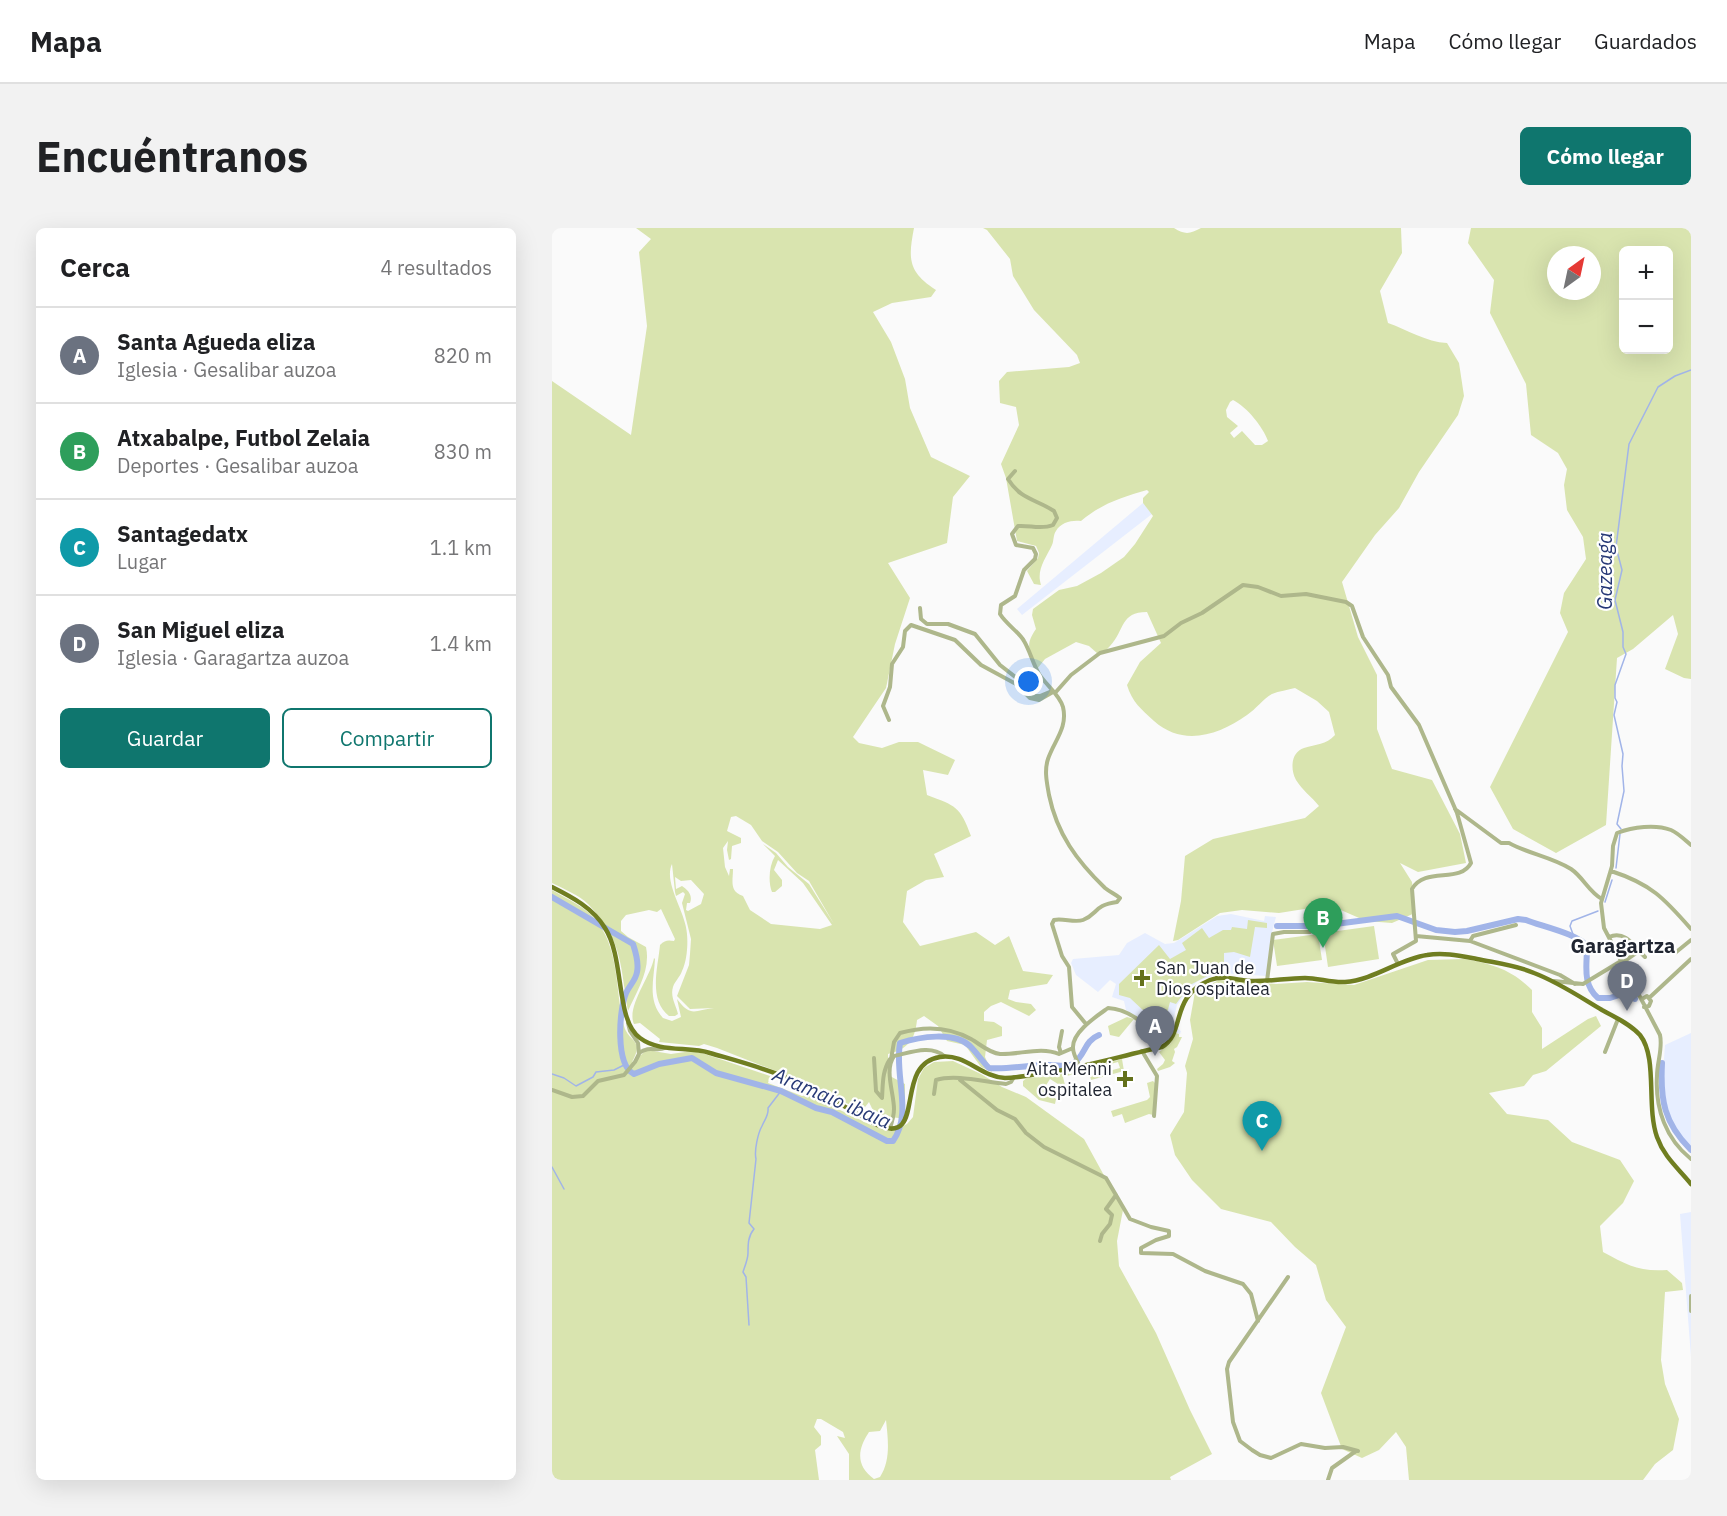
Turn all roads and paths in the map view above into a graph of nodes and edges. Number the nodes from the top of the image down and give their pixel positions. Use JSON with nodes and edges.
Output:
{"nodes":[{"id":1,"x":1015,"y":471,"type":"dead end"},
{"id":2,"x":920,"y":608,"type":"dead end"},
{"id":3,"x":1053,"y":692,"type":"junction"},
{"id":4,"x":889,"y":720,"type":"dead end"},
{"id":5,"x":1455,"y":809,"type":"junction"},
{"id":6,"x":1691,"y":845,"type":"edge"},
{"id":7,"x":1611,"y":871,"type":"junction"},
{"id":8,"x":552,"y":887,"type":"edge"},
{"id":9,"x":1602,"y":899,"type":"junction"},
{"id":10,"x":1321,"y":914,"type":"dead end"},
{"id":11,"x":1516,"y":925,"type":"dead end"},
{"id":12,"x":1691,"y":929,"type":"edge"},
{"id":13,"x":1416,"y":936,"type":"junction"},
{"id":14,"x":1608,"y":937,"type":"junction"},
{"id":15,"x":1691,"y":940,"type":"edge"},
{"id":16,"x":1470,"y":941,"type":"junction"},
{"id":17,"x":1639,"y":951,"type":"junction"},
{"id":18,"x":1675,"y":953,"type":"dead end"},
{"id":19,"x":1645,"y":957,"type":"dead end"},
{"id":20,"x":1691,"y":959,"type":"edge"},
{"id":21,"x":1622,"y":962,"type":"junction"},
{"id":22,"x":1398,"y":964,"type":"junction"},
{"id":23,"x":1267,"y":981,"type":"junction"},
{"id":24,"x":1550,"y":981,"type":"junction"},
{"id":25,"x":1575,"y":984,"type":"junction"},
{"id":26,"x":1640,"y":998,"type":"junction"},
{"id":27,"x":1649,"y":998,"type":"junction"},
{"id":28,"x":1644,"y":1007,"type":"junction"},
{"id":29,"x":1618,"y":1019,"type":"junction"},
{"id":30,"x":628,"y":1022,"type":"junction"},
{"id":31,"x":1086,"y":1024,"type":"junction"},
{"id":32,"x":1062,"y":1031,"type":"dead end"},
{"id":33,"x":644,"y":1041,"type":"junction"},
{"id":34,"x":666,"y":1048,"type":"junction"},
{"id":35,"x":1073,"y":1048,"type":"junction"},
{"id":36,"x":1158,"y":1048,"type":"junction"},
{"id":37,"x":640,"y":1050,"type":"junction"},
{"id":38,"x":1142,"y":1051,"type":"junction"},
{"id":39,"x":1605,"y":1052,"type":"dead end"},
{"id":40,"x":1060,"y":1054,"type":"junction"},
{"id":41,"x":944,"y":1056,"type":"junction"},
{"id":42,"x":874,"y":1058,"type":"dead end"},
{"id":43,"x":891,"y":1059,"type":"junction"},
{"id":44,"x":1078,"y":1063,"type":"junction"},
{"id":45,"x":1014,"y":1077,"type":"junction"},
{"id":46,"x":960,"y":1080,"type":"junction"},
{"id":47,"x":552,"y":1090,"type":"edge"},
{"id":48,"x":934,"y":1094,"type":"dead end"},
{"id":49,"x":1154,"y":1116,"type":"dead end"},
{"id":50,"x":890,"y":1128,"type":"junction"},
{"id":51,"x":1691,"y":1159,"type":"edge"},
{"id":52,"x":1689,"y":1181,"type":"edge"},
{"id":53,"x":1116,"y":1195,"type":"junction"},
{"id":54,"x":1100,"y":1241,"type":"dead end"},
{"id":55,"x":1288,"y":1278,"type":"dead end"},
{"id":56,"x":1691,"y":1296,"type":"edge"},
{"id":57,"x":1691,"y":1311,"type":"edge"},
{"id":58,"x":1258,"y":1321,"type":"junction"},
{"id":59,"x":1328,"y":1480,"type":"edge"}],
"edges":[{"from":1,"to":3,"type":"street"},
{"from":2,"to":3,"type":"street"},
{"from":3,"to":4,"type":"street"},
{"from":3,"to":5,"type":"street"},
{"from":3,"to":31,"type":"street"},
{"from":5,"to":9,"type":"street"},
{"from":5,"to":13,"type":"street"},
{"from":6,"to":7,"type":"street"},
{"from":7,"to":9,"type":"street"},
{"from":7,"to":12,"type":"street"},
{"from":8,"to":30,"type":"main road"},
{"from":9,"to":14,"type":"street"},
{"from":10,"to":23,"type":"street"},
{"from":11,"to":16,"type":"street"},
{"from":13,"to":16,"type":"street"},
{"from":13,"to":22,"type":"street"},
{"from":14,"to":17,"type":"street"},
{"from":14,"to":21,"type":"street"},
{"from":15,"to":18,"type":"street"},
{"from":16,"to":25,"type":"street"},
{"from":17,"to":19,"type":"street"},
{"from":17,"to":21,"type":"street"},
{"from":20,"to":27,"type":"street"},
{"from":21,"to":25,"type":"street"},
{"from":21,"to":26,"type":"street"},
{"from":22,"to":23,"type":"main road"},
{"from":22,"to":24,"type":"main road"},
{"from":23,"to":36,"type":"main road"},
{"from":24,"to":25,"type":"street"},
{"from":24,"to":29,"type":"main road"},
{"from":26,"to":27,"type":"street"},
{"from":26,"to":28,"type":"street"},
{"from":27,"to":28,"type":"street"},
{"from":28,"to":51,"type":"street"},
{"from":29,"to":39,"type":"street"},
{"from":29,"to":52,"type":"main road"},
{"from":30,"to":33,"type":"main road"},
{"from":30,"to":37,"type":"street"},
{"from":31,"to":35,"type":"street"},
{"from":31,"to":36,"type":"street"},
{"from":32,"to":40,"type":"street"},
{"from":33,"to":34,"type":"main road"},
{"from":33,"to":37,"type":"street"},
{"from":34,"to":37,"type":"street"},
{"from":34,"to":50,"type":"main road"},
{"from":35,"to":40,"type":"street"},
{"from":35,"to":44,"type":"street"},
{"from":36,"to":38,"type":"main road"},
{"from":37,"to":47,"type":"street"},
{"from":38,"to":44,"type":"main road"},
{"from":38,"to":49,"type":"street"},
{"from":40,"to":43,"type":"street"},
{"from":41,"to":43,"type":"street"},
{"from":41,"to":45,"type":"main road"},
{"from":41,"to":50,"type":"main road"},
{"from":42,"to":43,"type":"street"},
{"from":43,"to":50,"type":"street"},
{"from":44,"to":45,"type":"main road"},
{"from":45,"to":46,"type":"street"},
{"from":46,"to":48,"type":"street"},
{"from":46,"to":53,"type":"street"},
{"from":53,"to":54,"type":"street"},
{"from":53,"to":58,"type":"street"},
{"from":55,"to":58,"type":"street"},
{"from":56,"to":57,"type":"street"},
{"from":58,"to":59,"type":"street"}]}
